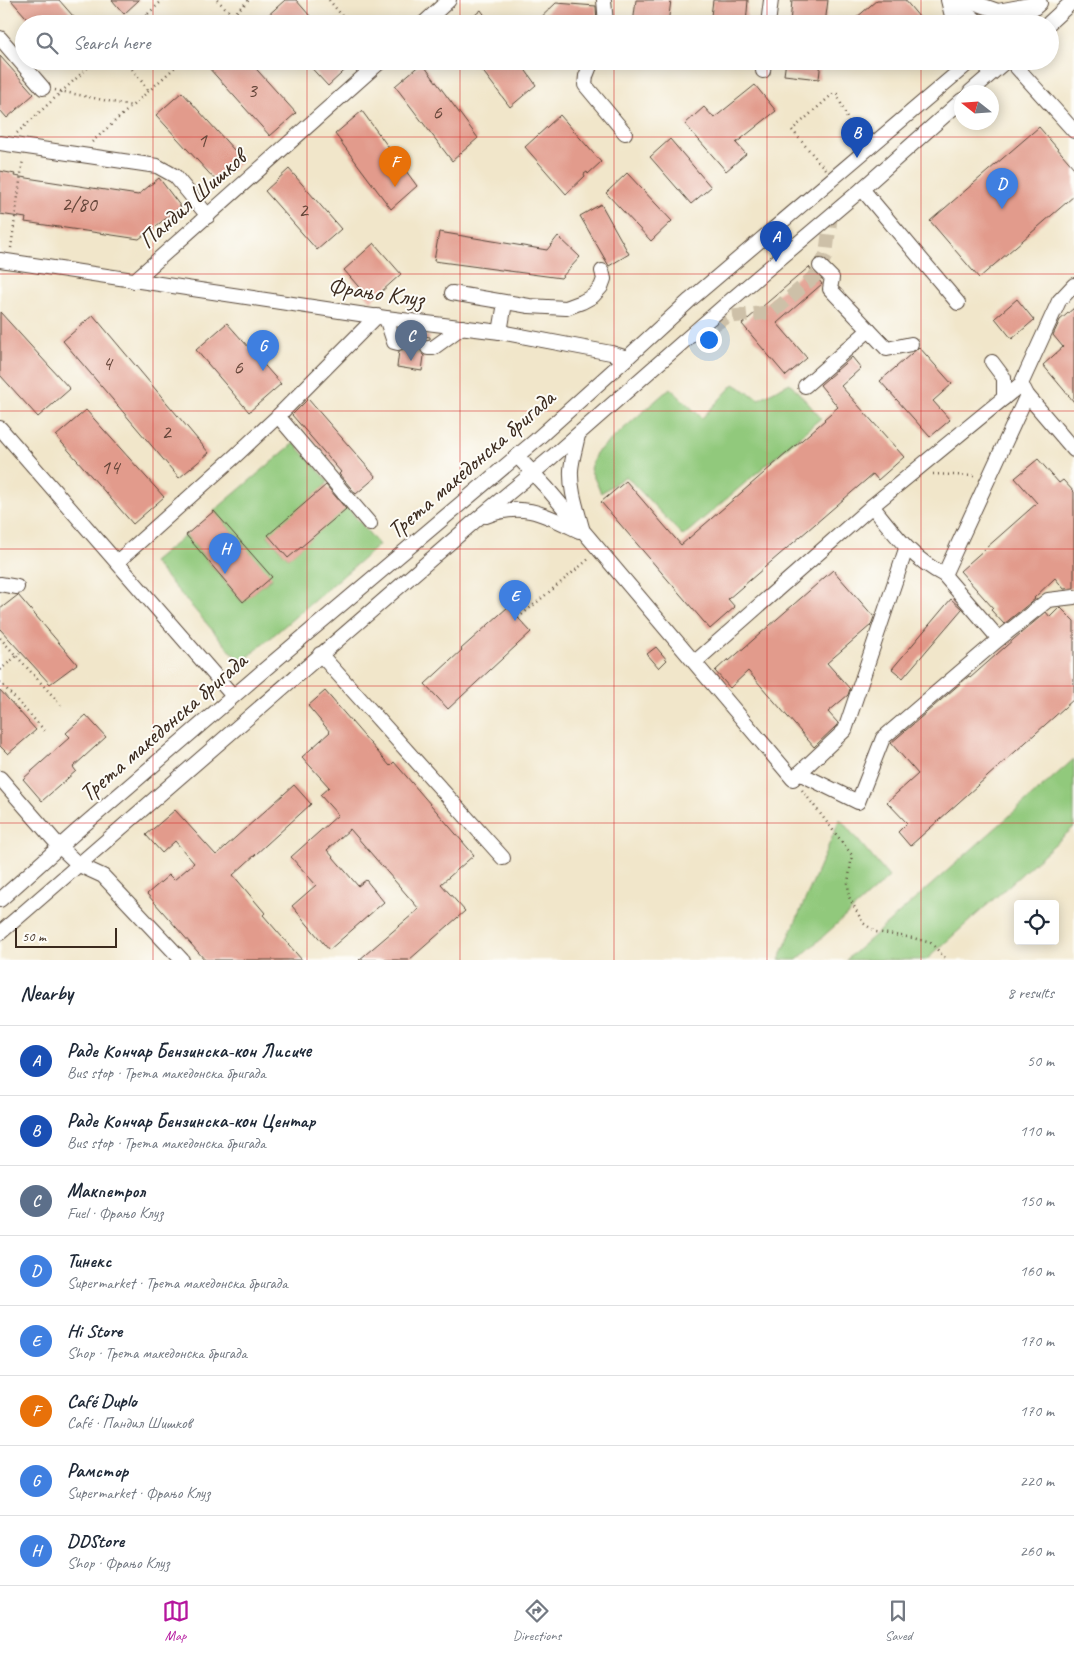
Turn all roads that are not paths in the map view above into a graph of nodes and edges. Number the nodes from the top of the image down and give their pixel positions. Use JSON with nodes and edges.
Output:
{"nodes":[{"id":1,"x":449,"y":0,"type":"edge"},
{"id":2,"x":604,"y":0,"type":"edge"},
{"id":3,"x":771,"y":0,"type":"edge"},
{"id":4,"x":1074,"y":0,"type":"edge"},
{"id":5,"x":956,"y":1,"type":"edge"},
{"id":6,"x":1042,"y":1,"type":"edge"},
{"id":7,"x":433,"y":15,"type":"edge"},
{"id":8,"x":605,"y":15,"type":"edge"},
{"id":9,"x":769,"y":15,"type":"edge"},
{"id":10,"x":955,"y":15,"type":"edge"},
{"id":11,"x":963,"y":15,"type":"edge"},
{"id":12,"x":971,"y":15,"type":"edge"},
{"id":13,"x":1026,"y":15,"type":"edge"},
{"id":14,"x":1058,"y":15,"type":"edge"},
{"id":15,"x":0,"y":38,"type":"edge"},
{"id":16,"x":15,"y":55,"type":"edge"},
{"id":17,"x":28,"y":70,"type":"edge"},
{"id":18,"x":371,"y":70,"type":"edge"},
{"id":19,"x":588,"y":70,"type":"edge"},
{"id":20,"x":951,"y":70,"type":"edge"},
{"id":21,"x":961,"y":70,"type":"edge"},
{"id":22,"x":996,"y":70,"type":"edge"},
{"id":23,"x":1019,"y":70,"type":"edge"},
{"id":24,"x":949,"y":80,"type":"junction"},
{"id":25,"x":978,"y":85,"type":"edge"},
{"id":26,"x":43,"y":88,"type":"road end"},
{"id":27,"x":954,"y":107,"type":"edge"},
{"id":28,"x":1074,"y":131,"type":"edge"},
{"id":29,"x":625,"y":133,"type":"dead end"},
{"id":30,"x":2,"y":143,"type":"edge"},
{"id":31,"x":862,"y":189,"type":"junction"},
{"id":32,"x":208,"y":216,"type":"junction"},
{"id":33,"x":5,"y":261,"type":"edge"},
{"id":34,"x":820,"y":266,"type":"dead end"},
{"id":35,"x":602,"y":271,"type":"dead end"},
{"id":36,"x":134,"y":281,"type":"junction"},
{"id":37,"x":1074,"y":285,"type":"edge"},
{"id":38,"x":452,"y":293,"type":"dead end"},
{"id":39,"x":504,"y":303,"type":"junction"},
{"id":40,"x":958,"y":303,"type":"dead end"},
{"id":41,"x":381,"y":317,"type":"junction"},
{"id":42,"x":462,"y":327,"type":"junction"},
{"id":43,"x":869,"y":330,"type":"junction"},
{"id":44,"x":500,"y":332,"type":"junction"},
{"id":45,"x":398,"y":343,"type":"dead end"},
{"id":46,"x":911,"y":344,"type":"dead end"},
{"id":47,"x":428,"y":348,"type":"tunnel mouth"},
{"id":48,"x":627,"y":358,"type":"junction"},
{"id":49,"x":992,"y":362,"type":"dead end"},
{"id":50,"x":805,"y":386,"type":"dead end"},
{"id":51,"x":1024,"y":390,"type":"junction"},
{"id":52,"x":1004,"y":398,"type":"junction"},
{"id":53,"x":278,"y":416,"type":"junction"},
{"id":54,"x":0,"y":428,"type":"edge"},
{"id":55,"x":578,"y":435,"type":"junction"},
{"id":56,"x":1074,"y":450,"type":"edge"},
{"id":57,"x":517,"y":456,"type":"junction"},
{"id":58,"x":533,"y":473,"type":"junction"},
{"id":59,"x":872,"y":506,"type":"junction"},
{"id":60,"x":474,"y":520,"type":"junction"},
{"id":61,"x":370,"y":524,"type":"dead end"},
{"id":62,"x":584,"y":534,"type":"junction"},
{"id":63,"x":906,"y":549,"type":"junction"},
{"id":64,"x":117,"y":562,"type":"junction"},
{"id":65,"x":944,"y":576,"type":"junction"},
{"id":66,"x":0,"y":584,"type":"edge"},
{"id":67,"x":17,"y":587,"type":"dead end"},
{"id":68,"x":1074,"y":597,"type":"edge"},
{"id":69,"x":999,"y":639,"type":"junction"},
{"id":70,"x":320,"y":654,"type":"junction"},
{"id":71,"x":695,"y":662,"type":"junction"},
{"id":72,"x":233,"y":696,"type":"junction"},
{"id":73,"x":796,"y":776,"type":"junction"},
{"id":74,"x":0,"y":778,"type":"edge"},
{"id":75,"x":60,"y":847,"type":"junction"},
{"id":76,"x":503,"y":858,"type":"dead end"},
{"id":77,"x":79,"y":865,"type":"junction"},
{"id":78,"x":0,"y":900,"type":"edge"},
{"id":79,"x":0,"y":933,"type":"edge"},
{"id":80,"x":182,"y":960,"type":"edge"}],
"edges":[{"from":1,"to":7,"type":"street"},
{"from":2,"to":8,"type":"street"},
{"from":3,"to":9,"type":"street"},
{"from":4,"to":14,"type":"street"},
{"from":5,"to":6,"type":"street"},
{"from":5,"to":10,"type":"street"},
{"from":5,"to":11,"type":"street"},
{"from":5,"to":12,"type":"street"},
{"from":6,"to":13,"type":"street"},
{"from":15,"to":16,"type":"street"},
{"from":17,"to":26,"type":"street"},
{"from":18,"to":32,"type":"street","name":"Пандил Шишков"},
{"from":19,"to":29,"type":"street"},
{"from":20,"to":24,"type":"street"},
{"from":21,"to":24,"type":"street","name":"Трета македонска бригада"},
{"from":22,"to":25,"type":"street"},
{"from":23,"to":28,"type":"street"},
{"from":24,"to":48,"type":"street","name":"Трета македонска бригада"},
{"from":27,"to":31,"type":"street","name":"Трета македонска бригада"},
{"from":30,"to":32,"type":"street"},
{"from":31,"to":40,"type":"street"},
{"from":31,"to":55,"type":"street","name":"Трета македонска бригада"},
{"from":32,"to":36,"type":"street","name":"Пандил Шишков"},
{"from":33,"to":36,"type":"street","name":"Пандил Шишков"},
{"from":34,"to":43,"type":"street"},
{"from":35,"to":39,"type":"street"},
{"from":36,"to":41,"type":"street","name":"Фрањо Клуз"},
{"from":37,"to":51,"type":"street"},
{"from":38,"to":39,"type":"street"},
{"from":39,"to":44,"type":"street"},
{"from":41,"to":42,"type":"street","name":"Фрањо Клуз"},
{"from":41,"to":45,"type":"street"},
{"from":41,"to":53,"type":"street"},
{"from":42,"to":44,"type":"street","name":"Фрањо Клуз"},
{"from":42,"to":47,"type":"street"},
{"from":43,"to":46,"type":"street"},
{"from":43,"to":50,"type":"street"},
{"from":44,"to":48,"type":"street","name":"Фрањо Клуз"},
{"from":48,"to":57,"type":"street","name":"Трета македонска бригада"},
{"from":49,"to":52,"type":"street"},
{"from":51,"to":52,"type":"street"},
{"from":51,"to":56,"type":"street"},
{"from":51,"to":65,"type":"street"},
{"from":52,"to":59,"type":"street"},
{"from":53,"to":61,"type":"street"},
{"from":53,"to":64,"type":"street"},
{"from":54,"to":64,"type":"street"},
{"from":55,"to":58,"type":"street","name":"Трета македонска бригада"},
{"from":55,"to":62,"type":"street"},
{"from":57,"to":58,"type":"street"},
{"from":57,"to":72,"type":"street","name":"Трета македонска бригада"},
{"from":58,"to":60,"type":"street","name":"Трета македонска бригада"},
{"from":58,"to":62,"type":"street"},
{"from":59,"to":63,"type":"street"},
{"from":59,"to":71,"type":"street"},
{"from":60,"to":62,"type":"street"},
{"from":60,"to":70,"type":"street","name":"Трета македонска бригада"},
{"from":62,"to":71,"type":"street"},
{"from":63,"to":65,"type":"street"},
{"from":63,"to":73,"type":"street"},
{"from":64,"to":72,"type":"street"},
{"from":65,"to":69,"type":"street"},
{"from":66,"to":67,"type":"street"},
{"from":68,"to":69,"type":"street"},
{"from":69,"to":73,"type":"street"},
{"from":70,"to":76,"type":"street"},
{"from":70,"to":77,"type":"street","name":"Трета македонска бригада"},
{"from":71,"to":73,"type":"street"},
{"from":72,"to":75,"type":"street","name":"Трета македонска бригада"},
{"from":74,"to":75,"type":"street"},
{"from":75,"to":77,"type":"street"},
{"from":75,"to":78,"type":"street","name":"Трета македонска бригада"},
{"from":77,"to":79,"type":"street","name":"Трета македонска бригада"},
{"from":77,"to":80,"type":"street"}]}
